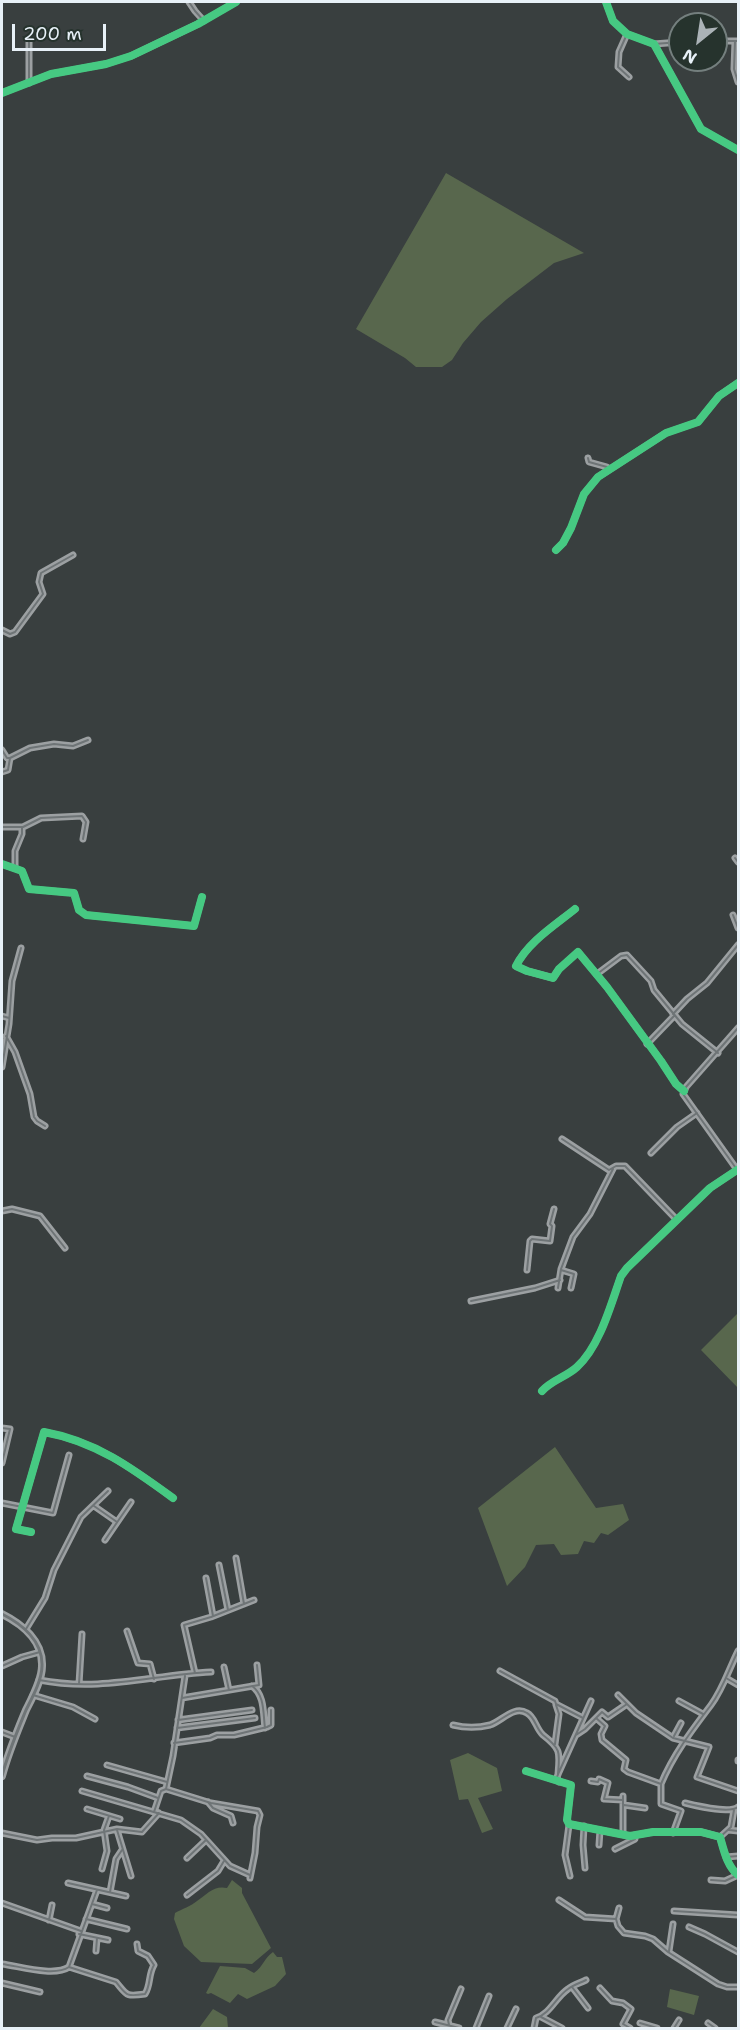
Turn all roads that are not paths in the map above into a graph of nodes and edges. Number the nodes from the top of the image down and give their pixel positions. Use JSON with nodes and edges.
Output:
{"nodes":[{"id":1,"x":189,"y":2,"type":"edge"},
{"id":2,"x":236,"y":2,"type":"edge"},
{"id":3,"x":606,"y":2,"type":"edge"},
{"id":4,"x":204,"y":21,"type":"junction"},
{"id":5,"x":627,"y":34,"type":"junction"},
{"id":6,"x":29,"y":38,"type":"dead end"},
{"id":7,"x":737,"y":41,"type":"edge"},
{"id":8,"x":668,"y":43,"type":"edge"},
{"id":9,"x":654,"y":44,"type":"junction"},
{"id":10,"x":629,"y":77,"type":"dead end"},
{"id":11,"x":738,"y":82,"type":"edge"},
{"id":12,"x":29,"y":83,"type":"junction"},
{"id":13,"x":2,"y":93,"type":"edge"},
{"id":14,"x":738,"y":150,"type":"edge"},
{"id":15,"x":738,"y":383,"type":"edge"},
{"id":16,"x":588,"y":458,"type":"dead end"},
{"id":17,"x":608,"y":470,"type":"junction"},
{"id":18,"x":556,"y":550,"type":"dead end"},
{"id":19,"x":73,"y":555,"type":"dead end"},
{"id":20,"x":2,"y":630,"type":"edge"},
{"id":21,"x":88,"y":740,"type":"dead end"},
{"id":22,"x":2,"y":750,"type":"edge"},
{"id":23,"x":10,"y":758,"type":"junction"},
{"id":24,"x":2,"y":772,"type":"edge"},
{"id":25,"x":2,"y":827,"type":"edge"},
{"id":26,"x":22,"y":827,"type":"junction"},
{"id":27,"x":83,"y":839,"type":"dead end"},
{"id":28,"x":735,"y":858,"type":"dead end"},
{"id":29,"x":738,"y":861,"type":"edge"},
{"id":30,"x":2,"y":864,"type":"edge"},
{"id":31,"x":15,"y":868,"type":"junction"},
{"id":32,"x":201,"y":897,"type":"dead end"},
{"id":33,"x":575,"y":909,"type":"dead end"},
{"id":34,"x":733,"y":915,"type":"dead end"},
{"id":35,"x":738,"y":928,"type":"edge"},
{"id":36,"x":738,"y":945,"type":"edge"},
{"id":37,"x":21,"y":948,"type":"dead end"},
{"id":38,"x":597,"y":974,"type":"junction"},
{"id":39,"x":674,"y":1015,"type":"junction"},
{"id":40,"x":2,"y":1016,"type":"edge"},
{"id":41,"x":9,"y":1018,"type":"junction"},
{"id":42,"x":738,"y":1028,"type":"edge"},
{"id":43,"x":6,"y":1036,"type":"junction"},
{"id":44,"x":647,"y":1044,"type":"junction"},
{"id":45,"x":718,"y":1053,"type":"junction"},
{"id":46,"x":2,"y":1067,"type":"edge"},
{"id":47,"x":684,"y":1091,"type":"junction"},
{"id":48,"x":697,"y":1113,"type":"junction"},
{"id":49,"x":45,"y":1126,"type":"dead end"},
{"id":50,"x":562,"y":1139,"type":"dead end"},
{"id":51,"x":651,"y":1153,"type":"dead end"},
{"id":52,"x":614,"y":1167,"type":"junction"},
{"id":53,"x":738,"y":1171,"type":"edge"},
{"id":54,"x":554,"y":1209,"type":"dead end"},
{"id":55,"x":2,"y":1211,"type":"edge"},
{"id":56,"x":676,"y":1220,"type":"junction"},
{"id":57,"x":65,"y":1248,"type":"dead end"},
{"id":58,"x":527,"y":1270,"type":"dead end"},
{"id":59,"x":561,"y":1270,"type":"junction"},
{"id":60,"x":560,"y":1280,"type":"junction"},
{"id":61,"x":558,"y":1288,"type":"dead end"},
{"id":62,"x":571,"y":1288,"type":"dead end"},
{"id":63,"x":471,"y":1301,"type":"dead end"},
{"id":64,"x":542,"y":1391,"type":"dead end"},
{"id":65,"x":2,"y":1428,"type":"edge"},
{"id":66,"x":69,"y":1455,"type":"dead end"},
{"id":67,"x":2,"y":1463,"type":"edge"},
{"id":68,"x":108,"y":1491,"type":"dead end"},
{"id":69,"x":173,"y":1498,"type":"dead end"},
{"id":70,"x":130,"y":1502,"type":"dead end"},
{"id":71,"x":2,"y":1503,"type":"edge"},
{"id":72,"x":94,"y":1506,"type":"junction"},
{"id":73,"x":21,"y":1507,"type":"junction"},
{"id":74,"x":117,"y":1522,"type":"junction"},
{"id":75,"x":31,"y":1532,"type":"dead end"},
{"id":76,"x":105,"y":1540,"type":"dead end"},
{"id":77,"x":236,"y":1558,"type":"dead end"},
{"id":78,"x":219,"y":1565,"type":"dead end"},
{"id":79,"x":206,"y":1578,"type":"dead end"},
{"id":80,"x":254,"y":1600,"type":"dead end"},
{"id":81,"x":244,"y":1604,"type":"junction"},
{"id":82,"x":228,"y":1610,"type":"junction"},
{"id":83,"x":2,"y":1614,"type":"edge"},
{"id":84,"x":213,"y":1616,"type":"junction"},
{"id":85,"x":26,"y":1629,"type":"junction"},
{"id":86,"x":127,"y":1631,"type":"dead end"},
{"id":87,"x":82,"y":1634,"type":"dead end"},
{"id":88,"x":40,"y":1652,"type":"junction"},
{"id":89,"x":738,"y":1652,"type":"edge"},
{"id":90,"x":257,"y":1665,"type":"dead end"},
{"id":91,"x":2,"y":1666,"type":"edge"},
{"id":92,"x":224,"y":1667,"type":"dead end"},
{"id":93,"x":500,"y":1671,"type":"dead end"},
{"id":94,"x":211,"y":1672,"type":"dead end"},
{"id":95,"x":195,"y":1673,"type":"junction"},
{"id":96,"x":185,"y":1676,"type":"junction"},
{"id":97,"x":726,"y":1678,"type":"junction"},
{"id":98,"x":154,"y":1679,"type":"junction"},
{"id":99,"x":39,"y":1680,"type":"junction"},
{"id":100,"x":79,"y":1684,"type":"junction"},
{"id":101,"x":738,"y":1685,"type":"edge"},
{"id":102,"x":252,"y":1686,"type":"junction"},
{"id":103,"x":229,"y":1690,"type":"junction"},
{"id":104,"x":33,"y":1695,"type":"junction"},
{"id":105,"x":618,"y":1695,"type":"dead end"},
{"id":106,"x":182,"y":1698,"type":"junction"},
{"id":107,"x":591,"y":1701,"type":"dead end"},
{"id":108,"x":679,"y":1701,"type":"dead end"},
{"id":109,"x":556,"y":1704,"type":"junction"},
{"id":110,"x":627,"y":1704,"type":"junction"},
{"id":111,"x":252,"y":1710,"type":"dead end"},
{"id":112,"x":271,"y":1710,"type":"dead end"},
{"id":113,"x":703,"y":1714,"type":"junction"},
{"id":114,"x":255,"y":1718,"type":"dead end"},
{"id":115,"x":583,"y":1718,"type":"junction"},
{"id":116,"x":596,"y":1718,"type":"junction"},
{"id":117,"x":95,"y":1719,"type":"dead end"},
{"id":118,"x":177,"y":1720,"type":"junction"},
{"id":119,"x":681,"y":1723,"type":"dead end"},
{"id":120,"x":453,"y":1725,"type":"dead end"},
{"id":121,"x":265,"y":1728,"type":"junction"},
{"id":122,"x":176,"y":1729,"type":"junction"},
{"id":123,"x":2,"y":1732,"type":"edge"},
{"id":124,"x":575,"y":1735,"type":"junction"},
{"id":125,"x":15,"y":1737,"type":"junction"},
{"id":126,"x":673,"y":1738,"type":"junction"},
{"id":127,"x":685,"y":1742,"type":"junction"},
{"id":128,"x":174,"y":1743,"type":"junction"},
{"id":129,"x":555,"y":1744,"type":"junction"},
{"id":130,"x":2,"y":1755,"type":"edge"},
{"id":131,"x":7,"y":1756,"type":"junction"},
{"id":132,"x":107,"y":1765,"type":"dead end"},
{"id":133,"x":526,"y":1771,"type":"dead end"},
{"id":134,"x":558,"y":1774,"type":"junction"},
{"id":135,"x":2,"y":1776,"type":"edge"},
{"id":136,"x":87,"y":1776,"type":"dead end"},
{"id":137,"x":591,"y":1781,"type":"dead end"},
{"id":138,"x":167,"y":1782,"type":"junction"},
{"id":139,"x":559,"y":1782,"type":"junction"},
{"id":140,"x":661,"y":1784,"type":"junction"},
{"id":141,"x":166,"y":1788,"type":"junction"},
{"id":142,"x":82,"y":1791,"type":"dead end"},
{"id":143,"x":738,"y":1791,"type":"edge"},
{"id":144,"x":623,"y":1796,"type":"dead end"},
{"id":145,"x":158,"y":1798,"type":"junction"},
{"id":146,"x":623,"y":1800,"type":"junction"},
{"id":147,"x":208,"y":1802,"type":"junction"},
{"id":148,"x":685,"y":1803,"type":"dead end"},
{"id":149,"x":623,"y":1805,"type":"junction"},
{"id":150,"x":738,"y":1807,"type":"edge"},
{"id":151,"x":645,"y":1808,"type":"dead end"},
{"id":152,"x":87,"y":1809,"type":"dead end"},
{"id":153,"x":734,"y":1810,"type":"junction"},
{"id":154,"x":154,"y":1813,"type":"junction"},
{"id":155,"x":160,"y":1813,"type":"junction"},
{"id":156,"x":108,"y":1816,"type":"junction"},
{"id":157,"x":120,"y":1819,"type":"dead end"},
{"id":158,"x":233,"y":1823,"type":"dead end"},
{"id":159,"x":569,"y":1824,"type":"junction"},
{"id":160,"x":584,"y":1826,"type":"junction"},
{"id":161,"x":117,"y":1829,"type":"junction"},
{"id":162,"x":600,"y":1829,"type":"junction"},
{"id":163,"x":729,"y":1830,"type":"junction"},
{"id":164,"x":105,"y":1832,"type":"junction"},
{"id":165,"x":738,"y":1832,"type":"edge"},
{"id":166,"x":2,"y":1833,"type":"edge"},
{"id":167,"x":623,"y":1833,"type":"junction"},
{"id":168,"x":673,"y":1833,"type":"junction"},
{"id":169,"x":635,"y":1836,"type":"junction"},
{"id":170,"x":720,"y":1837,"type":"junction"},
{"id":171,"x":206,"y":1840,"type":"junction"},
{"id":172,"x":599,"y":1845,"type":"dead end"},
{"id":173,"x":615,"y":1849,"type":"dead end"},
{"id":174,"x":123,"y":1850,"type":"junction"},
{"id":175,"x":725,"y":1857,"type":"junction"},
{"id":176,"x":738,"y":1857,"type":"edge"},
{"id":177,"x":187,"y":1858,"type":"dead end"},
{"id":178,"x":224,"y":1861,"type":"junction"},
{"id":179,"x":585,"y":1868,"type":"dead end"},
{"id":180,"x":102,"y":1869,"type":"dead end"},
{"id":181,"x":738,"y":1875,"type":"edge"},
{"id":182,"x":131,"y":1876,"type":"dead end"},
{"id":183,"x":570,"y":1876,"type":"dead end"},
{"id":184,"x":711,"y":1880,"type":"dead end"},
{"id":185,"x":68,"y":1883,"type":"dead end"},
{"id":186,"x":97,"y":1890,"type":"junction"},
{"id":187,"x":110,"y":1892,"type":"junction"},
{"id":188,"x":187,"y":1894,"type":"dead end"},
{"id":189,"x":126,"y":1896,"type":"dead end"},
{"id":190,"x":559,"y":1900,"type":"dead end"},
{"id":191,"x":2,"y":1903,"type":"edge"},
{"id":192,"x":92,"y":1904,"type":"junction"},
{"id":193,"x":52,"y":1905,"type":"dead end"},
{"id":194,"x":107,"y":1908,"type":"dead end"},
{"id":195,"x":619,"y":1908,"type":"dead end"},
{"id":196,"x":674,"y":1911,"type":"dead end"},
{"id":197,"x":738,"y":1916,"type":"edge"},
{"id":198,"x":85,"y":1919,"type":"junction"},
{"id":199,"x":616,"y":1919,"type":"junction"},
{"id":200,"x":49,"y":1920,"type":"junction"},
{"id":201,"x":673,"y":1924,"type":"dead end"},
{"id":202,"x":689,"y":1928,"type":"dead end"},
{"id":203,"x":128,"y":1929,"type":"dead end"},
{"id":204,"x":80,"y":1932,"type":"junction"},
{"id":205,"x":97,"y":1938,"type":"junction"},
{"id":206,"x":108,"y":1940,"type":"dead end"},
{"id":207,"x":137,"y":1944,"type":"dead end"},
{"id":208,"x":96,"y":1951,"type":"dead end"},
{"id":209,"x":668,"y":1952,"type":"junction"},
{"id":210,"x":738,"y":1952,"type":"edge"},
{"id":211,"x":2,"y":1964,"type":"edge"},
{"id":212,"x":69,"y":1967,"type":"junction"},
{"id":213,"x":586,"y":1980,"type":"dead end"},
{"id":214,"x":2,"y":1983,"type":"edge"},
{"id":215,"x":572,"y":1987,"type":"junction"},
{"id":216,"x":738,"y":1987,"type":"edge"},
{"id":217,"x":600,"y":1988,"type":"dead end"},
{"id":218,"x":461,"y":1989,"type":"dead end"},
{"id":219,"x":40,"y":1992,"type":"dead end"},
{"id":220,"x":489,"y":1995,"type":"dead end"},
{"id":221,"x":588,"y":2008,"type":"dead end"},
{"id":222,"x":516,"y":2009,"type":"dead end"},
{"id":223,"x":541,"y":2017,"type":"junction"},
{"id":224,"x":679,"y":2020,"type":"dead end"},
{"id":225,"x":435,"y":2022,"type":"dead end"},
{"id":226,"x":640,"y":2023,"type":"dead end"},
{"id":227,"x":708,"y":2023,"type":"dead end"},
{"id":228,"x":450,"y":2027,"type":"edge"},
{"id":229,"x":459,"y":2028,"type":"edge"},
{"id":230,"x":476,"y":2028,"type":"edge"},
{"id":231,"x":507,"y":2028,"type":"edge"},
{"id":232,"x":534,"y":2028,"type":"edge"},
{"id":233,"x":562,"y":2028,"type":"edge"},
{"id":234,"x":630,"y":2028,"type":"edge"},
{"id":235,"x":657,"y":2028,"type":"edge"},
{"id":236,"x":674,"y":2028,"type":"edge"},
{"id":237,"x":715,"y":2028,"type":"edge"}],
"edges":[{"from":1,"to":4,"type":"street"},
{"from":2,"to":4,"type":"street"},
{"from":3,"to":5,"type":"street"},
{"from":4,"to":12,"type":"street"},
{"from":5,"to":9,"type":"street"},
{"from":5,"to":10,"type":"street"},
{"from":6,"to":12,"type":"street"},
{"from":7,"to":11,"type":"street"},
{"from":8,"to":9,"type":"street"},
{"from":9,"to":14,"type":"street"},
{"from":12,"to":13,"type":"street"},
{"from":15,"to":17,"type":"street"},
{"from":16,"to":17,"type":"street"},
{"from":17,"to":18,"type":"street"},
{"from":19,"to":20,"type":"street"},
{"from":21,"to":23,"type":"street"},
{"from":22,"to":23,"type":"street"},
{"from":23,"to":24,"type":"street"},
{"from":25,"to":26,"type":"street"},
{"from":26,"to":27,"type":"street"},
{"from":26,"to":31,"type":"street"},
{"from":28,"to":29,"type":"street"},
{"from":30,"to":31,"type":"street"},
{"from":31,"to":32,"type":"street"},
{"from":33,"to":38,"type":"street"},
{"from":34,"to":35,"type":"street"},
{"from":36,"to":39,"type":"street"},
{"from":37,"to":41,"type":"street"},
{"from":38,"to":39,"type":"street"},
{"from":38,"to":44,"type":"street"},
{"from":39,"to":44,"type":"street"},
{"from":39,"to":45,"type":"street"},
{"from":40,"to":41,"type":"street"},
{"from":41,"to":43,"type":"street"},
{"from":42,"to":45,"type":"street"},
{"from":43,"to":46,"type":"street"},
{"from":43,"to":49,"type":"street"},
{"from":44,"to":47,"type":"street"},
{"from":45,"to":47,"type":"street"},
{"from":47,"to":48,"type":"street"},
{"from":48,"to":51,"type":"street"},
{"from":48,"to":53,"type":"street"},
{"from":50,"to":52,"type":"street"},
{"from":52,"to":56,"type":"street"},
{"from":52,"to":59,"type":"street"},
{"from":53,"to":56,"type":"street"},
{"from":54,"to":58,"type":"street"},
{"from":55,"to":57,"type":"street"},
{"from":56,"to":64,"type":"street"},
{"from":59,"to":60,"type":"street"},
{"from":59,"to":62,"type":"street"},
{"from":60,"to":61,"type":"street"},
{"from":60,"to":63,"type":"street"},
{"from":65,"to":67,"type":"street"},
{"from":66,"to":73,"type":"street"},
{"from":68,"to":72,"type":"street"},
{"from":69,"to":73,"type":"street"},
{"from":70,"to":74,"type":"street"},
{"from":71,"to":73,"type":"street"},
{"from":72,"to":74,"type":"street"},
{"from":72,"to":85,"type":"street"},
{"from":73,"to":75,"type":"street"},
{"from":74,"to":76,"type":"street"},
{"from":77,"to":81,"type":"street"},
{"from":78,"to":82,"type":"street"},
{"from":79,"to":84,"type":"street"},
{"from":80,"to":81,"type":"street"},
{"from":81,"to":82,"type":"street"},
{"from":82,"to":84,"type":"street"},
{"from":83,"to":85,"type":"street"},
{"from":84,"to":95,"type":"street"},
{"from":85,"to":88,"type":"street"},
{"from":86,"to":98,"type":"street"},
{"from":87,"to":100,"type":"street"},
{"from":88,"to":91,"type":"street"},
{"from":88,"to":99,"type":"street"},
{"from":89,"to":97,"type":"street"},
{"from":90,"to":102,"type":"street"},
{"from":92,"to":103,"type":"street"},
{"from":93,"to":109,"type":"street"},
{"from":94,"to":95,"type":"street"},
{"from":95,"to":96,"type":"street"},
{"from":96,"to":98,"type":"street"},
{"from":96,"to":106,"type":"street"},
{"from":97,"to":101,"type":"street"},
{"from":97,"to":113,"type":"street"},
{"from":98,"to":100,"type":"street"},
{"from":99,"to":100,"type":"street"},
{"from":99,"to":104,"type":"street"},
{"from":102,"to":103,"type":"street"},
{"from":102,"to":121,"type":"street"},
{"from":103,"to":106,"type":"street"},
{"from":104,"to":117,"type":"street"},
{"from":104,"to":125,"type":"street"},
{"from":105,"to":110,"type":"street"},
{"from":106,"to":118,"type":"street"},
{"from":107,"to":115,"type":"street"},
{"from":108,"to":113,"type":"street"},
{"from":109,"to":115,"type":"street"},
{"from":109,"to":129,"type":"street"},
{"from":110,"to":116,"type":"street"},
{"from":110,"to":126,"type":"street"},
{"from":111,"to":118,"type":"street"},
{"from":112,"to":121,"type":"street"},
{"from":113,"to":127,"type":"street"},
{"from":114,"to":122,"type":"street"},
{"from":115,"to":124,"type":"street"},
{"from":116,"to":124,"type":"street"},
{"from":116,"to":140,"type":"street"},
{"from":118,"to":122,"type":"street"},
{"from":119,"to":126,"type":"street"},
{"from":120,"to":129,"type":"street"},
{"from":121,"to":128,"type":"street"},
{"from":122,"to":128,"type":"street"},
{"from":123,"to":125,"type":"street"},
{"from":124,"to":134,"type":"street"},
{"from":125,"to":131,"type":"street"},
{"from":126,"to":127,"type":"street"},
{"from":127,"to":140,"type":"street"},
{"from":127,"to":143,"type":"street"},
{"from":128,"to":138,"type":"street"},
{"from":129,"to":134,"type":"street"},
{"from":130,"to":131,"type":"street"},
{"from":131,"to":135,"type":"street"},
{"from":132,"to":138,"type":"street"},
{"from":133,"to":139,"type":"street"},
{"from":134,"to":139,"type":"street"},
{"from":136,"to":145,"type":"street"},
{"from":137,"to":146,"type":"street"},
{"from":138,"to":141,"type":"street"},
{"from":139,"to":159,"type":"street"},
{"from":140,"to":168,"type":"street"},
{"from":141,"to":145,"type":"street"},
{"from":141,"to":147,"type":"street"},
{"from":142,"to":154,"type":"street"},
{"from":144,"to":146,"type":"street"},
{"from":145,"to":154,"type":"street"},
{"from":146,"to":149,"type":"street"},
{"from":147,"to":158,"type":"street"},
{"from":147,"to":178,"type":"street"},
{"from":148,"to":153,"type":"street"},
{"from":149,"to":151,"type":"street"},
{"from":149,"to":167,"type":"street"},
{"from":150,"to":153,"type":"street"},
{"from":152,"to":156,"type":"street"},
{"from":153,"to":163,"type":"street"},
{"from":154,"to":155,"type":"street"},
{"from":155,"to":161,"type":"street"},
{"from":155,"to":171,"type":"street"},
{"from":156,"to":157,"type":"street"},
{"from":156,"to":164,"type":"street"},
{"from":159,"to":160,"type":"street"},
{"from":159,"to":183,"type":"street"},
{"from":160,"to":162,"type":"street"},
{"from":160,"to":179,"type":"street"},
{"from":161,"to":164,"type":"street"},
{"from":161,"to":174,"type":"street"},
{"from":162,"to":167,"type":"street"},
{"from":162,"to":172,"type":"street"},
{"from":163,"to":165,"type":"street"},
{"from":163,"to":170,"type":"street"},
{"from":164,"to":166,"type":"street"},
{"from":164,"to":180,"type":"street"},
{"from":167,"to":169,"type":"street"},
{"from":168,"to":169,"type":"street"},
{"from":168,"to":170,"type":"street"},
{"from":169,"to":173,"type":"street"},
{"from":170,"to":175,"type":"street"},
{"from":171,"to":177,"type":"street"},
{"from":171,"to":178,"type":"street"},
{"from":174,"to":182,"type":"street"},
{"from":174,"to":187,"type":"street"},
{"from":175,"to":176,"type":"street"},
{"from":175,"to":181,"type":"street"},
{"from":178,"to":188,"type":"street"},
{"from":181,"to":184,"type":"street"},
{"from":185,"to":186,"type":"street"},
{"from":186,"to":187,"type":"street"},
{"from":186,"to":192,"type":"street"},
{"from":187,"to":189,"type":"street"},
{"from":190,"to":199,"type":"street"},
{"from":191,"to":200,"type":"street"},
{"from":192,"to":194,"type":"street"},
{"from":192,"to":198,"type":"street"},
{"from":193,"to":200,"type":"street"},
{"from":195,"to":199,"type":"street"},
{"from":196,"to":197,"type":"street"},
{"from":198,"to":203,"type":"street"},
{"from":198,"to":204,"type":"street"},
{"from":199,"to":209,"type":"street"},
{"from":200,"to":204,"type":"street"},
{"from":201,"to":209,"type":"street"},
{"from":202,"to":210,"type":"street"},
{"from":204,"to":205,"type":"street"},
{"from":204,"to":212,"type":"street"},
{"from":205,"to":206,"type":"street"},
{"from":205,"to":208,"type":"street"},
{"from":207,"to":212,"type":"street"},
{"from":209,"to":216,"type":"street"},
{"from":211,"to":212,"type":"street"},
{"from":213,"to":215,"type":"street"},
{"from":214,"to":219,"type":"street"},
{"from":215,"to":221,"type":"street"},
{"from":215,"to":223,"type":"street"},
{"from":217,"to":234,"type":"street"},
{"from":218,"to":228,"type":"street"},
{"from":220,"to":230,"type":"street"},
{"from":222,"to":231,"type":"street"},
{"from":223,"to":232,"type":"street"},
{"from":223,"to":233,"type":"street"},
{"from":224,"to":236,"type":"street"},
{"from":225,"to":228,"type":"street"},
{"from":226,"to":235,"type":"street"},
{"from":227,"to":237,"type":"street"},
{"from":228,"to":229,"type":"street"}]}
